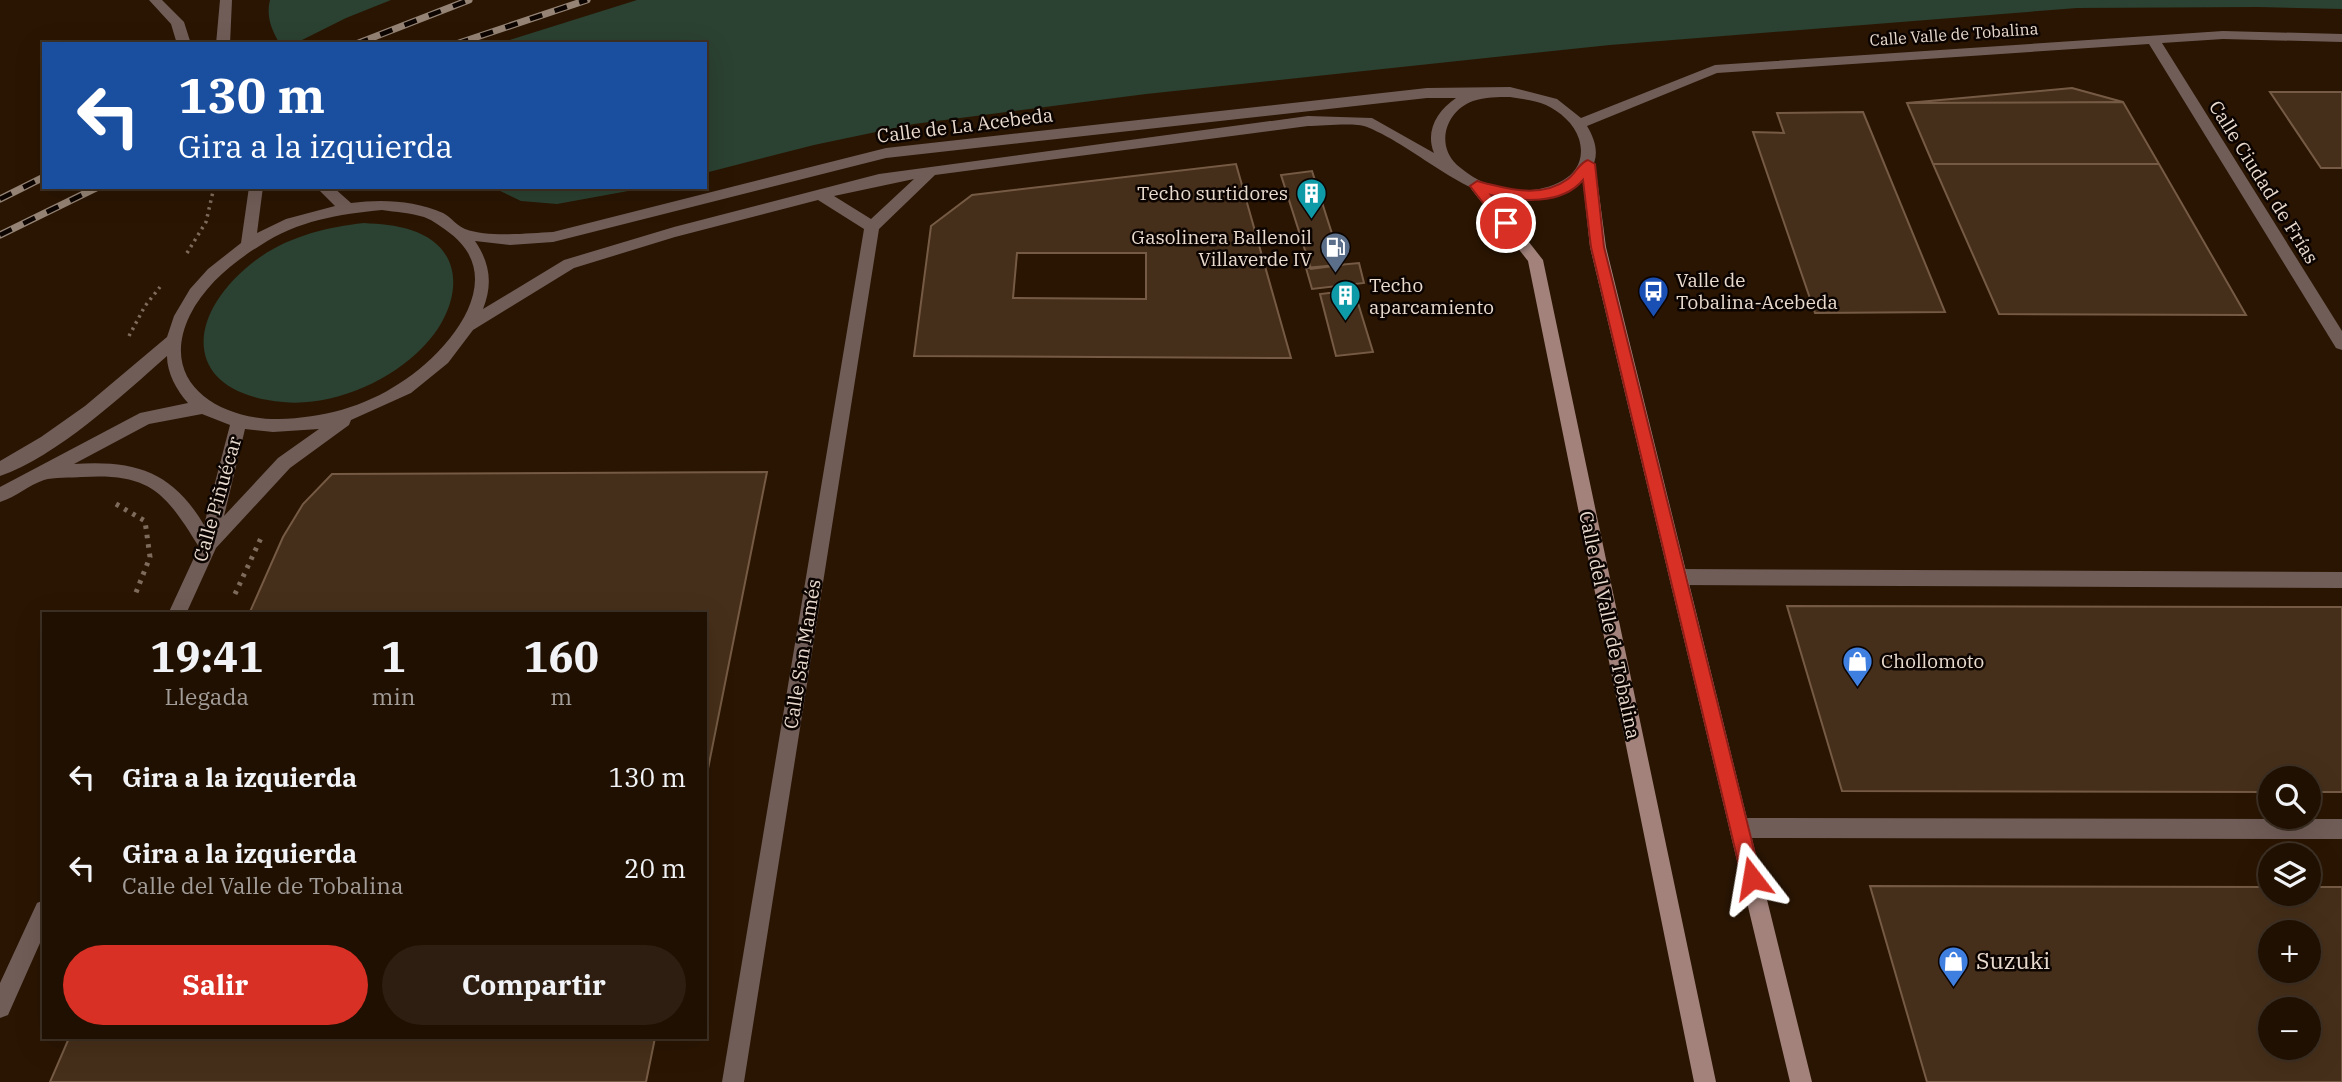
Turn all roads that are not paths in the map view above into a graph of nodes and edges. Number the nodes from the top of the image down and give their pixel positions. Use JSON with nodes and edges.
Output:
{"nodes":[{"id":1,"x":155,"y":0,"type":"edge"},
{"id":2,"x":226,"y":0,"type":"edge"},
{"id":3,"x":2342,"y":38,"type":"edge"},
{"id":4,"x":2153,"y":40,"type":"junction"},
{"id":5,"x":183,"y":42,"type":"edge"},
{"id":6,"x":223,"y":42,"type":"edge"},
{"id":7,"x":1480,"y":94,"type":"junction"},
{"id":8,"x":1580,"y":124,"type":"junction"},
{"id":9,"x":1588,"y":164,"type":"junction"},
{"id":10,"x":931,"y":171,"type":"junction"},
{"id":11,"x":1454,"y":171,"type":"junction"},
{"id":12,"x":1477,"y":186,"type":"junction"},
{"id":13,"x":256,"y":189,"type":"edge"},
{"id":14,"x":325,"y":189,"type":"edge"},
{"id":15,"x":820,"y":194,"type":"junction"},
{"id":16,"x":347,"y":208,"type":"junction"},
{"id":17,"x":872,"y":227,"type":"junction"},
{"id":18,"x":463,"y":234,"type":"junction"},
{"id":19,"x":248,"y":244,"type":"junction"},
{"id":20,"x":470,"y":325,"type":"junction"},
{"id":21,"x":174,"y":340,"type":"junction"},
{"id":22,"x":2342,"y":344,"type":"edge"},
{"id":23,"x":204,"y":407,"type":"junction"},
{"id":24,"x":352,"y":414,"type":"junction"},
{"id":25,"x":239,"y":421,"type":"junction"},
{"id":26,"x":0,"y":469,"type":"edge"},
{"id":27,"x":45,"y":473,"type":"junction"},
{"id":28,"x":0,"y":495,"type":"edge"},
{"id":29,"x":208,"y":545,"type":"junction"},
{"id":30,"x":1678,"y":578,"type":"junction"},
{"id":31,"x":2342,"y":580,"type":"edge"},
{"id":32,"x":178,"y":612,"type":"edge"},
{"id":33,"x":1739,"y":828,"type":"junction"},
{"id":34,"x":2342,"y":829,"type":"edge"},
{"id":35,"x":42,"y":914,"type":"edge"},
{"id":36,"x":0,"y":1007,"type":"edge"},
{"id":37,"x":733,"y":1082,"type":"edge"},
{"id":38,"x":1705,"y":1082,"type":"edge"},
{"id":39,"x":1801,"y":1082,"type":"edge"}],
"edges":[{"from":1,"to":5,"type":"street"},
{"from":2,"to":6,"type":"street"},
{"from":3,"to":4,"type":"street","name":"Calle Valle de Tobalina"},
{"from":4,"to":8,"type":"street","name":"Calle Valle de Tobalina"},
{"from":4,"to":22,"type":"street","name":"Calle Ciudad de Frías"},
{"from":7,"to":8,"type":"street"},
{"from":7,"to":11,"type":"street"},
{"from":7,"to":18,"type":"street","name":"Calle de La Acebeda"},
{"from":8,"to":9,"type":"street"},
{"from":9,"to":12,"type":"street"},
{"from":9,"to":30,"type":"main road"},
{"from":10,"to":11,"type":"street"},
{"from":10,"to":15,"type":"street"},
{"from":10,"to":17,"type":"street"},
{"from":11,"to":12,"type":"street"},
{"from":12,"to":38,"type":"main road","name":"Calle del Valle de Tobalina"},
{"from":13,"to":19,"type":"street"},
{"from":14,"to":16,"type":"street"},
{"from":15,"to":17,"type":"street"},
{"from":15,"to":20,"type":"street"},
{"from":16,"to":18,"type":"street"},
{"from":16,"to":19,"type":"street"},
{"from":17,"to":37,"type":"street","name":"Calle San Mamés"},
{"from":18,"to":20,"type":"street"},
{"from":19,"to":21,"type":"street"},
{"from":20,"to":24,"type":"street"},
{"from":21,"to":23,"type":"street"},
{"from":21,"to":26,"type":"street"},
{"from":23,"to":25,"type":"street"},
{"from":23,"to":27,"type":"street"},
{"from":24,"to":25,"type":"street"},
{"from":24,"to":29,"type":"street"},
{"from":25,"to":29,"type":"street","name":"Calle Piñuécar"},
{"from":27,"to":28,"type":"street"},
{"from":27,"to":29,"type":"street"},
{"from":29,"to":32,"type":"street","name":"Calle Piñuécar"},
{"from":30,"to":31,"type":"street"},
{"from":30,"to":33,"type":"main road"},
{"from":33,"to":34,"type":"street"},
{"from":33,"to":39,"type":"main road"},
{"from":35,"to":36,"type":"street"}]}
